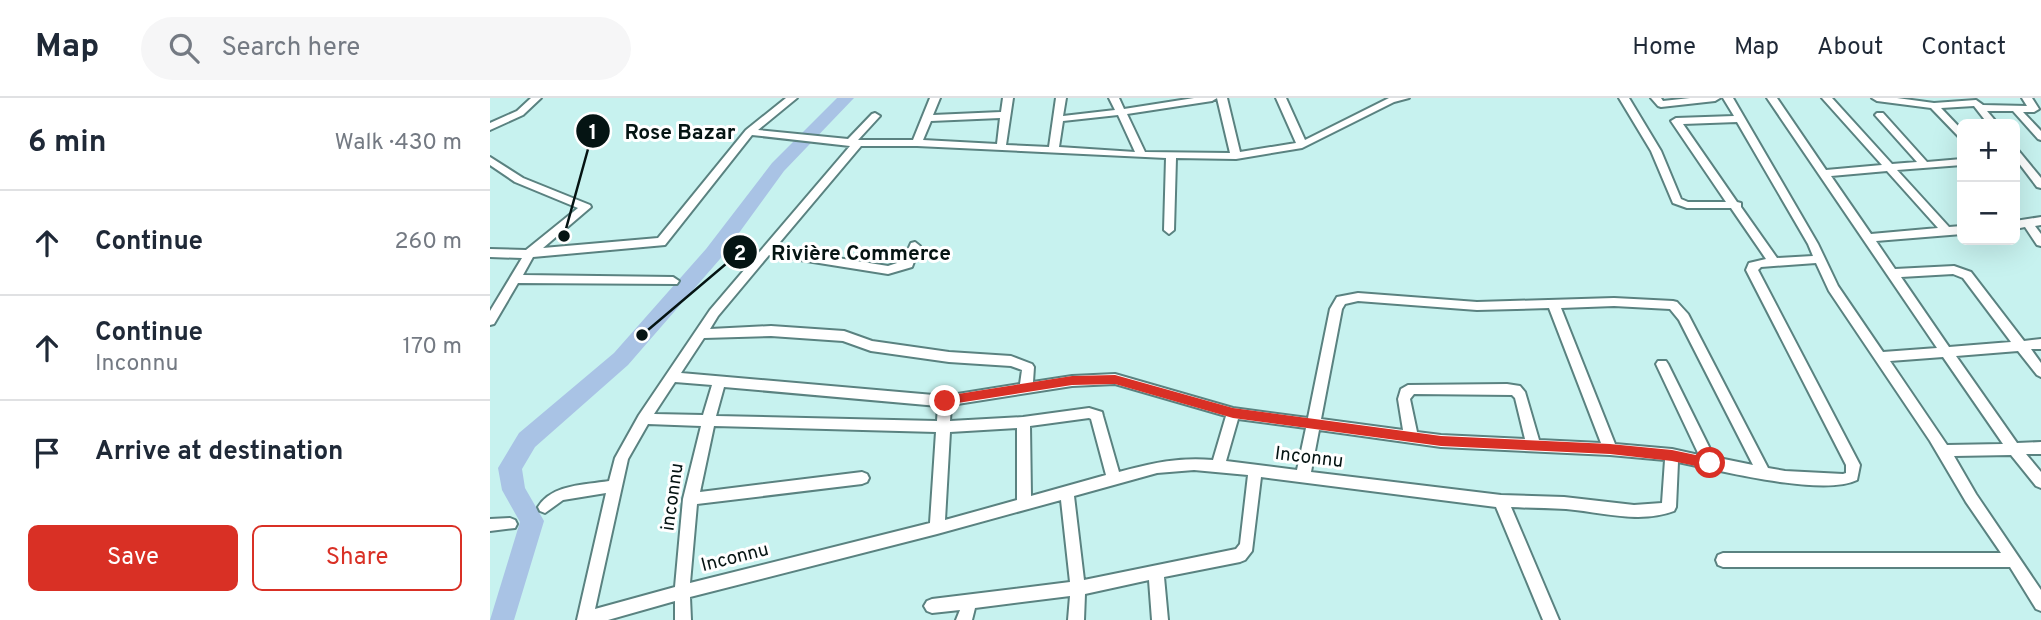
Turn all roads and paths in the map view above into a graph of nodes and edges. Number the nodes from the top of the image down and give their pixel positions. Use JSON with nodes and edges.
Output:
{"nodes":[{"id":1,"x":536,"y":98,"type":"edge"},
{"id":2,"x":792,"y":98,"type":"edge"},
{"id":3,"x":935,"y":98,"type":"edge"},
{"id":4,"x":1008,"y":98,"type":"edge"},
{"id":5,"x":1061,"y":98,"type":"edge"},
{"id":6,"x":1115,"y":98,"type":"edge"},
{"id":7,"x":1212,"y":98,"type":"edge"},
{"id":8,"x":1222,"y":98,"type":"edge"},
{"id":9,"x":1282,"y":98,"type":"edge"},
{"id":10,"x":1404,"y":98,"type":"edge"},
{"id":11,"x":1624,"y":98,"type":"edge"},
{"id":12,"x":1715,"y":98,"type":"edge"},
{"id":13,"x":1728,"y":98,"type":"edge"},
{"id":14,"x":1772,"y":98,"type":"edge"},
{"id":15,"x":1827,"y":98,"type":"edge"},
{"id":16,"x":1877,"y":98,"type":"edge"},
{"id":17,"x":2027,"y":98,"type":"edge"},
{"id":18,"x":1659,"y":101,"type":"edge"},
{"id":19,"x":1976,"y":103,"type":"edge"},
{"id":20,"x":1934,"y":106,"type":"junction"},
{"id":21,"x":2016,"y":109,"type":"junction"},
{"id":22,"x":1121,"y":112,"type":"junction"},
{"id":23,"x":1005,"y":115,"type":"junction"},
{"id":24,"x":1880,"y":115,"type":"dead end"},
{"id":25,"x":875,"y":116,"type":"dead end"},
{"id":26,"x":927,"y":118,"type":"junction"},
{"id":27,"x":1058,"y":119,"type":"junction"},
{"id":28,"x":1741,"y":119,"type":"junction"},
{"id":29,"x":1989,"y":119,"type":"edge"},
{"id":30,"x":1676,"y":121,"type":"junction"},
{"id":31,"x":490,"y":127,"type":"edge"},
{"id":32,"x":1957,"y":130,"type":"edge"},
{"id":33,"x":748,"y":132,"type":"junction"},
{"id":34,"x":2041,"y":137,"type":"edge"},
{"id":35,"x":854,"y":143,"type":"junction"},
{"id":36,"x":917,"y":143,"type":"junction"},
{"id":37,"x":1302,"y":145,"type":"junction"},
{"id":38,"x":1001,"y":148,"type":"junction"},
{"id":39,"x":1054,"y":150,"type":"junction"},
{"id":40,"x":1142,"y":155,"type":"junction"},
{"id":41,"x":1171,"y":155,"type":"junction"},
{"id":42,"x":1236,"y":156,"type":"junction"},
{"id":43,"x":2020,"y":158,"type":"edge"},
{"id":44,"x":490,"y":160,"type":"edge"},
{"id":45,"x":1957,"y":162,"type":"edge"},
{"id":46,"x":1924,"y":165,"type":"junction"},
{"id":47,"x":1888,"y":169,"type":"junction"},
{"id":48,"x":1824,"y":173,"type":"junction"},
{"id":49,"x":2041,"y":185,"type":"edge"},
{"id":50,"x":1737,"y":205,"type":"junction"},
{"id":51,"x":2041,"y":221,"type":"edge"},
{"id":52,"x":2028,"y":224,"type":"junction"},
{"id":53,"x":2020,"y":225,"type":"edge"},
{"id":54,"x":1169,"y":230,"type":"dead end"},
{"id":55,"x":1957,"y":231,"type":"edge"},
{"id":56,"x":1947,"y":232,"type":"junction"},
{"id":57,"x":1867,"y":238,"type":"junction"},
{"id":58,"x":2041,"y":242,"type":"edge"},
{"id":59,"x":915,"y":246,"type":"dead end"},
{"id":60,"x":768,"y":251,"type":"junction"},
{"id":61,"x":490,"y":253,"type":"edge"},
{"id":62,"x":529,"y":253,"type":"junction"},
{"id":63,"x":1819,"y":259,"type":"junction"},
{"id":64,"x":1773,"y":261,"type":"junction"},
{"id":65,"x":1894,"y":273,"type":"junction"},
{"id":66,"x":514,"y":279,"type":"junction"},
{"id":67,"x":673,"y":281,"type":"dead end"},
{"id":68,"x":1554,"y":306,"type":"junction"},
{"id":69,"x":490,"y":321,"type":"edge"},
{"id":70,"x":700,"y":334,"type":"junction"},
{"id":71,"x":2041,"y":344,"type":"edge"},
{"id":72,"x":2021,"y":345,"type":"junction"},
{"id":73,"x":1948,"y":353,"type":"junction"},
{"id":74,"x":1881,"y":357,"type":"junction"},
{"id":75,"x":1662,"y":364,"type":"dead end"},
{"id":76,"x":2041,"y":372,"type":"edge"},
{"id":77,"x":672,"y":377,"type":"junction"},
{"id":78,"x":719,"y":382,"type":"junction"},
{"id":79,"x":1026,"y":388,"type":"junction"},
{"id":80,"x":945,"y":401,"type":"junction"},
{"id":81,"x":1233,"y":413,"type":"junction"},
{"id":82,"x":644,"y":419,"type":"junction"},
{"id":83,"x":708,"y":421,"type":"junction"},
{"id":84,"x":1023,"y":422,"type":"junction"},
{"id":85,"x":1312,"y":424,"type":"junction"},
{"id":86,"x":943,"y":427,"type":"junction"},
{"id":87,"x":1411,"y":437,"type":"junction"},
{"id":88,"x":1533,"y":444,"type":"junction"},
{"id":89,"x":2041,"y":448,"type":"edge"},
{"id":90,"x":1610,"y":449,"type":"junction"},
{"id":91,"x":2014,"y":449,"type":"junction"},
{"id":92,"x":1944,"y":451,"type":"junction"},
{"id":93,"x":1672,"y":455,"type":"junction"},
{"id":94,"x":1710,"y":463,"type":"junction"},
{"id":95,"x":1218,"y":466,"type":"junction"},
{"id":96,"x":1255,"y":471,"type":"junction"},
{"id":97,"x":1764,"y":474,"type":"junction"},
{"id":98,"x":1303,"y":476,"type":"junction"},
{"id":99,"x":862,"y":478,"type":"dead end"},
{"id":100,"x":1114,"y":479,"type":"junction"},
{"id":101,"x":2041,"y":482,"type":"edge"},
{"id":102,"x":614,"y":486,"type":"junction"},
{"id":103,"x":1067,"y":492,"type":"junction"},
{"id":104,"x":690,"y":499,"type":"junction"},
{"id":105,"x":1501,"y":502,"type":"junction"},
{"id":106,"x":1024,"y":504,"type":"junction"},
{"id":107,"x":545,"y":507,"type":"dead end"},
{"id":108,"x":490,"y":524,"type":"edge"},
{"id":109,"x":510,"y":524,"type":"dead end"},
{"id":110,"x":937,"y":528,"type":"junction"},
{"id":111,"x":1723,"y":560,"type":"dead end"},
{"id":112,"x":2014,"y":560,"type":"junction"},
{"id":113,"x":1156,"y":572,"type":"junction"},
{"id":114,"x":1078,"y":588,"type":"junction"},
{"id":115,"x":682,"y":592,"type":"junction"},
{"id":116,"x":970,"y":601,"type":"junction"},
{"id":117,"x":2041,"y":604,"type":"edge"},
{"id":118,"x":932,"y":606,"type":"dead end"},
{"id":119,"x":585,"y":620,"type":"edge"},
{"id":120,"x":683,"y":620,"type":"edge"},
{"id":121,"x":964,"y":620,"type":"edge"},
{"id":122,"x":1076,"y":620,"type":"edge"},
{"id":123,"x":1160,"y":620,"type":"edge"},
{"id":124,"x":1551,"y":620,"type":"edge"}],
"edges":[{"from":1,"to":31,"type":"street"},
{"from":2,"to":33,"type":"street"},
{"from":3,"to":26,"type":"street"},
{"from":4,"to":23,"type":"street"},
{"from":5,"to":27,"type":"street"},
{"from":6,"to":22,"type":"street"},
{"from":7,"to":22,"type":"street"},
{"from":8,"to":42,"type":"street"},
{"from":9,"to":37,"type":"street"},
{"from":10,"to":37,"type":"street"},
{"from":11,"to":50,"type":"street"},
{"from":12,"to":18,"type":"street"},
{"from":13,"to":28,"type":"street"},
{"from":14,"to":48,"type":"street"},
{"from":15,"to":47,"type":"street"},
{"from":16,"to":20,"type":"street"},
{"from":17,"to":21,"type":"street"},
{"from":18,"to":30,"type":"street"},
{"from":19,"to":20,"type":"street"},
{"from":19,"to":21,"type":"street"},
{"from":19,"to":29,"type":"street"},
{"from":20,"to":32,"type":"street"},
{"from":21,"to":34,"type":"street"},
{"from":22,"to":27,"type":"street"},
{"from":22,"to":40,"type":"street"},
{"from":23,"to":26,"type":"street"},
{"from":23,"to":38,"type":"street"},
{"from":24,"to":46,"type":"street"},
{"from":25,"to":35,"type":"street"},
{"from":26,"to":36,"type":"street"},
{"from":27,"to":39,"type":"street"},
{"from":28,"to":30,"type":"street"},
{"from":28,"to":63,"type":"street"},
{"from":30,"to":50,"type":"street"},
{"from":33,"to":35,"type":"street"},
{"from":33,"to":62,"type":"street"},
{"from":35,"to":36,"type":"street"},
{"from":35,"to":60,"type":"street"},
{"from":36,"to":38,"type":"street"},
{"from":37,"to":42,"type":"street"},
{"from":38,"to":39,"type":"street"},
{"from":39,"to":40,"type":"street"},
{"from":40,"to":41,"type":"street"},
{"from":41,"to":42,"type":"street"},
{"from":41,"to":54,"type":"street"},
{"from":43,"to":49,"type":"street"},
{"from":44,"to":62,"type":"street"},
{"from":45,"to":46,"type":"street"},
{"from":46,"to":47,"type":"street"},
{"from":47,"to":48,"type":"street"},
{"from":47,"to":56,"type":"street"},
{"from":48,"to":57,"type":"street"},
{"from":50,"to":64,"type":"street"},
{"from":51,"to":52,"type":"street"},
{"from":52,"to":53,"type":"street"},
{"from":52,"to":58,"type":"street"},
{"from":55,"to":56,"type":"street"},
{"from":56,"to":57,"type":"street"},
{"from":57,"to":65,"type":"street"},
{"from":59,"to":60,"type":"street"},
{"from":60,"to":70,"type":"street"},
{"from":61,"to":62,"type":"street"},
{"from":62,"to":66,"type":"street"},
{"from":63,"to":64,"type":"street"},
{"from":63,"to":74,"type":"street"},
{"from":64,"to":97,"type":"street"},
{"from":65,"to":72,"type":"street"},
{"from":65,"to":73,"type":"street"},
{"from":66,"to":67,"type":"street"},
{"from":66,"to":69,"type":"street"},
{"from":68,"to":85,"type":"street"},
{"from":68,"to":90,"type":"street"},
{"from":68,"to":97,"type":"street"},
{"from":70,"to":77,"type":"street"},
{"from":70,"to":79,"type":"street"},
{"from":71,"to":72,"type":"street"},
{"from":72,"to":73,"type":"street"},
{"from":72,"to":76,"type":"street"},
{"from":73,"to":74,"type":"street"},
{"from":73,"to":91,"type":"street"},
{"from":74,"to":92,"type":"street"},
{"from":75,"to":94,"type":"street"},
{"from":77,"to":78,"type":"street"},
{"from":77,"to":82,"type":"street"},
{"from":78,"to":80,"type":"street"},
{"from":78,"to":83,"type":"street","name":"inconnu"},
{"from":79,"to":80,"type":"street"},
{"from":79,"to":81,"type":"street"},
{"from":80,"to":86,"type":"street"},
{"from":81,"to":85,"type":"street"},
{"from":81,"to":95,"type":"street"},
{"from":82,"to":83,"type":"street"},
{"from":82,"to":102,"type":"street"},
{"from":83,"to":86,"type":"street"},
{"from":83,"to":104,"type":"street","name":"inconnu"},
{"from":84,"to":86,"type":"street"},
{"from":84,"to":100,"type":"street"},
{"from":84,"to":106,"type":"street"},
{"from":85,"to":87,"type":"street"},
{"from":85,"to":98,"type":"street"},
{"from":86,"to":110,"type":"street"},
{"from":87,"to":88,"type":"street"},
{"from":87,"to":88,"type":"street"},
{"from":88,"to":90,"type":"street"},
{"from":89,"to":91,"type":"street"},
{"from":90,"to":93,"type":"street"},
{"from":91,"to":92,"type":"street"},
{"from":91,"to":101,"type":"street"},
{"from":92,"to":112,"type":"street"},
{"from":93,"to":94,"type":"street"},
{"from":93,"to":105,"type":"street","name":"Inconnu"},
{"from":94,"to":97,"type":"street"},
{"from":95,"to":96,"type":"street","name":"Inconnu"},
{"from":95,"to":100,"type":"street","name":"Inconnu"},
{"from":96,"to":98,"type":"street","name":"Inconnu"},
{"from":96,"to":113,"type":"street"},
{"from":98,"to":105,"type":"street","name":"Inconnu"},
{"from":99,"to":104,"type":"street","name":"Inconnu"},
{"from":100,"to":103,"type":"street","name":"Inconnu"},
{"from":102,"to":107,"type":"street"},
{"from":102,"to":119,"type":"street"},
{"from":103,"to":106,"type":"street","name":"Inconnu"},
{"from":103,"to":114,"type":"street"},
{"from":104,"to":115,"type":"street","name":"inconnu"},
{"from":105,"to":124,"type":"street"},
{"from":106,"to":110,"type":"street","name":"Inconnu"},
{"from":108,"to":109,"type":"street"},
{"from":110,"to":115,"type":"street","name":"Inconnu"},
{"from":111,"to":112,"type":"street"},
{"from":112,"to":117,"type":"street"},
{"from":113,"to":114,"type":"street"},
{"from":113,"to":123,"type":"street"},
{"from":114,"to":116,"type":"street"},
{"from":114,"to":122,"type":"street"},
{"from":115,"to":119,"type":"street","name":"Inconnu"},
{"from":115,"to":120,"type":"street","name":"inconnu"},
{"from":116,"to":118,"type":"street"},
{"from":116,"to":121,"type":"street"}]}
